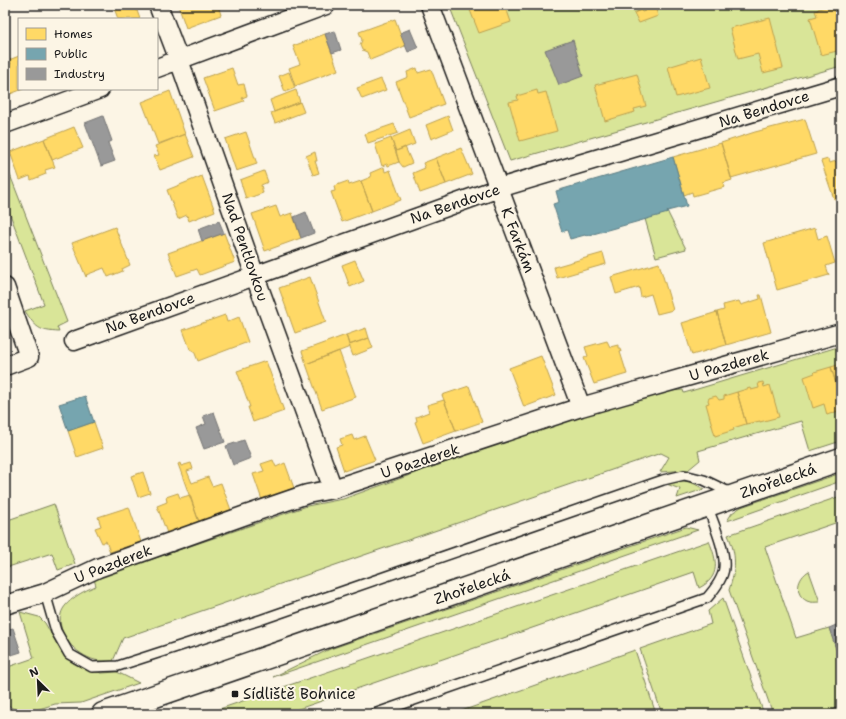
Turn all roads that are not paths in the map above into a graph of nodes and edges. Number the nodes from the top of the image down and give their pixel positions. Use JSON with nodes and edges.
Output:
{"nodes":[{"id":1,"x":158,"y":5,"type":"edge"},
{"id":2,"x":326,"y":5,"type":"edge"},
{"id":3,"x":430,"y":5,"type":"edge"},
{"id":4,"x":179,"y":60,"type":"junction"},
{"id":5,"x":158,"y":68,"type":"edge"},
{"id":6,"x":841,"y":86,"type":"edge"},
{"id":7,"x":97,"y":90,"type":"edge"},
{"id":8,"x":5,"y":124,"type":"edge"},
{"id":9,"x":499,"y":188,"type":"junction"},
{"id":10,"x":255,"y":276,"type":"junction"},
{"id":11,"x":5,"y":287,"type":"edge"},
{"id":12,"x":841,"y":333,"type":"edge"},
{"id":13,"x":74,"y":341,"type":"dead end"},
{"id":14,"x":5,"y":366,"type":"edge"},
{"id":15,"x":581,"y":407,"type":"junction"},
{"id":16,"x":841,"y":459,"type":"edge"},
{"id":17,"x":333,"y":489,"type":"junction"},
{"id":18,"x":736,"y":495,"type":"junction"},
{"id":19,"x":707,"y":505,"type":"junction"},
{"id":20,"x":45,"y":593,"type":"junction"},
{"id":21,"x":5,"y":606,"type":"edge"},
{"id":22,"x":102,"y":714,"type":"edge"},
{"id":23,"x":374,"y":714,"type":"edge"}],
"edges":[{"from":1,"to":4,"type":"street","name":"Nad Pentlovkou"},
{"from":2,"to":4,"type":"street"},
{"from":3,"to":9,"type":"street","name":"K Farkám"},
{"from":4,"to":5,"type":"street"},
{"from":4,"to":10,"type":"street","name":"Nad Pentlovkou"},
{"from":6,"to":9,"type":"street","name":"Na Bendovce"},
{"from":7,"to":8,"type":"street"},
{"from":9,"to":10,"type":"street","name":"Na Bendovce"},
{"from":9,"to":15,"type":"street","name":"K Farkám"},
{"from":10,"to":13,"type":"street","name":"Na Bendovce"},
{"from":10,"to":17,"type":"street","name":"Nad Pentlovkou"},
{"from":11,"to":14,"type":"street"},
{"from":12,"to":15,"type":"street","name":"U Pazderek"},
{"from":15,"to":17,"type":"street","name":"U Pazderek"},
{"from":16,"to":18,"type":"street","name":"Zhořelecká"},
{"from":17,"to":20,"type":"street","name":"U Pazderek"},
{"from":18,"to":19,"type":"street","name":"Zhořelecká"},
{"from":18,"to":20,"type":"lane"},
{"from":19,"to":22,"type":"street","name":"Zhořelecká"},
{"from":19,"to":23,"type":"lane"},
{"from":20,"to":21,"type":"street","name":"U Pazderek"}]}
